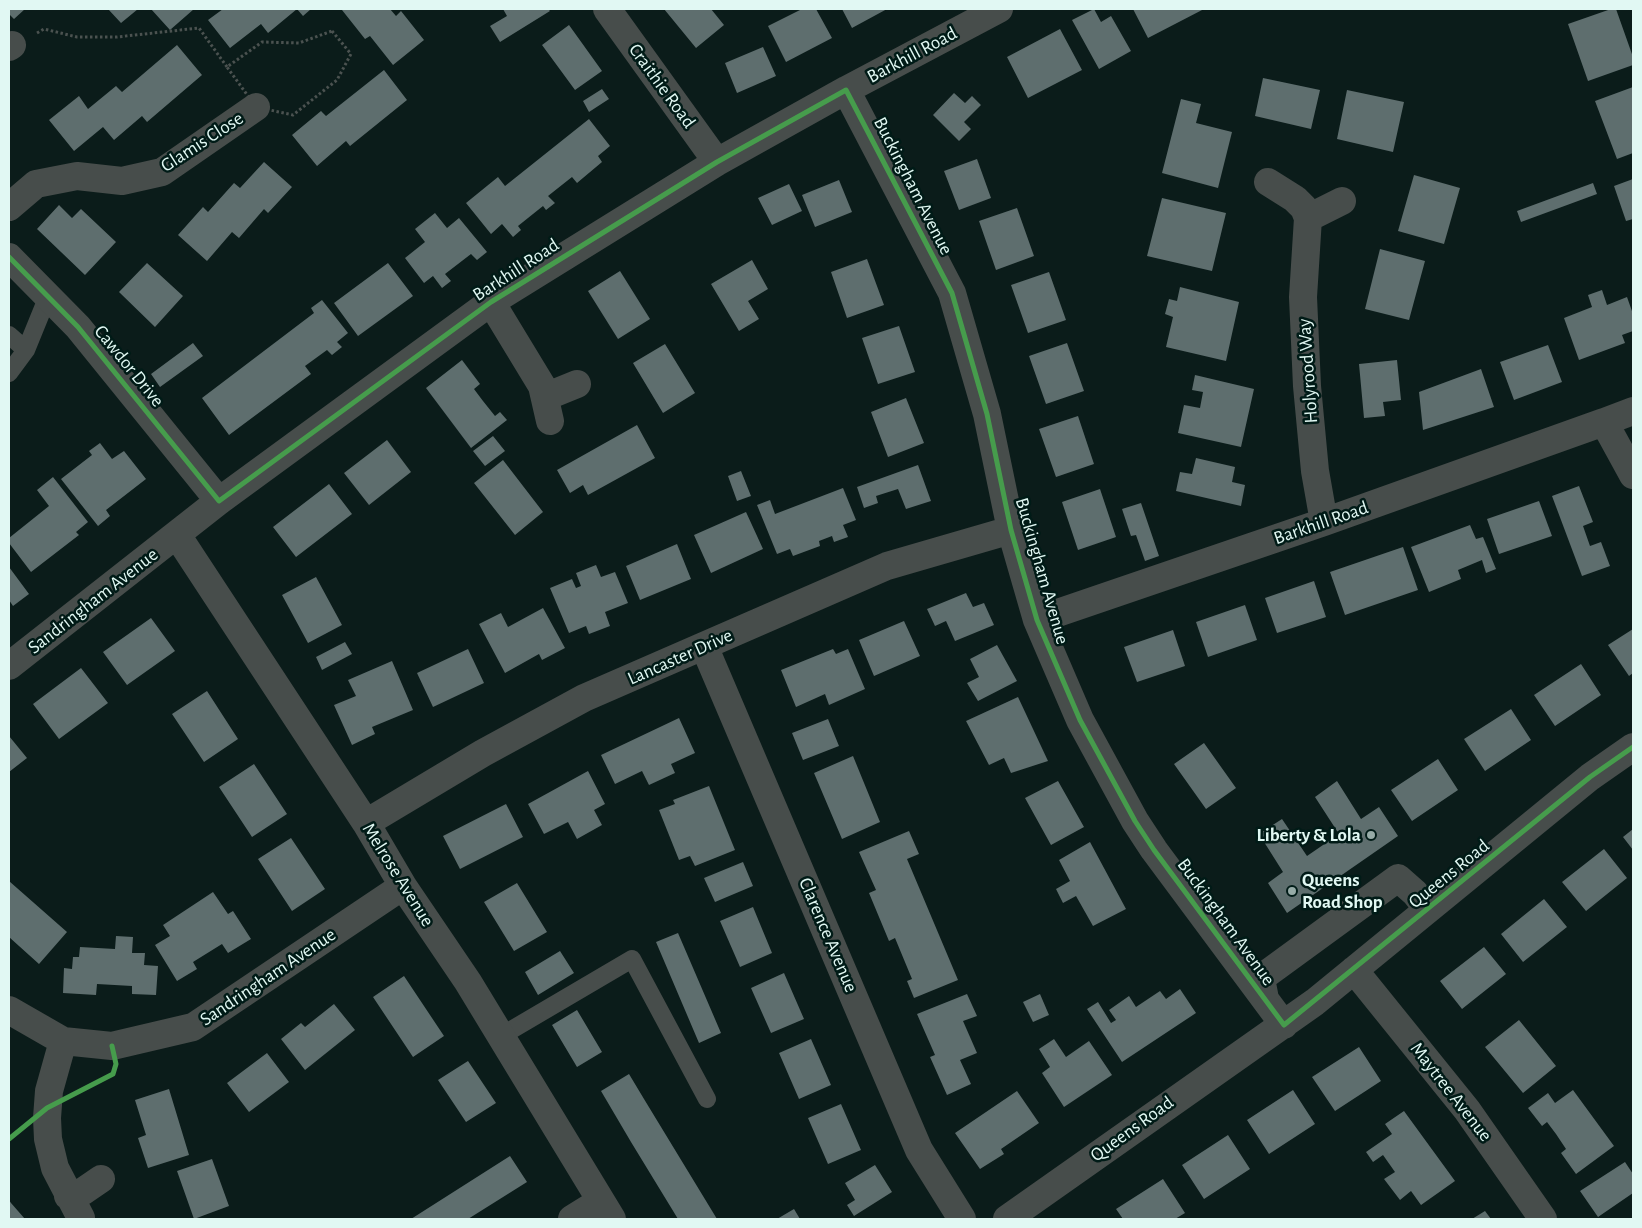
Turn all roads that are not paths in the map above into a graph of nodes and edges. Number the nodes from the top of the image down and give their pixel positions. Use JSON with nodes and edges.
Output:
{"nodes":[{"id":1,"x":607,"y":9,"type":"edge"},
{"id":2,"x":999,"y":9,"type":"edge"},
{"id":3,"x":846,"y":90,"type":"junction"},
{"id":4,"x":256,"y":107,"type":"road end"},
{"id":5,"x":717,"y":162,"type":"junction"},
{"id":6,"x":1268,"y":182,"type":"dead end"},
{"id":7,"x":1342,"y":200,"type":"dead end"},
{"id":8,"x":9,"y":208,"type":"edge"},
{"id":9,"x":1308,"y":218,"type":"junction"},
{"id":10,"x":9,"y":257,"type":"edge"},
{"id":11,"x":48,"y":296,"type":"junction"},
{"id":12,"x":491,"y":302,"type":"junction"},
{"id":13,"x":9,"y":335,"type":"edge"},
{"id":14,"x":26,"y":350,"type":"junction"},
{"id":15,"x":9,"y":373,"type":"edge"},
{"id":16,"x":577,"y":384,"type":"dead end"},
{"id":17,"x":1633,"y":411,"type":"edge"},
{"id":18,"x":1604,"y":422,"type":"junction"},
{"id":19,"x":1633,"y":475,"type":"edge"},
{"id":20,"x":219,"y":501,"type":"junction"},
{"id":21,"x":1324,"y":522,"type":"junction"},
{"id":22,"x":1011,"y":530,"type":"junction"},
{"id":23,"x":177,"y":535,"type":"junction"},
{"id":24,"x":1037,"y":620,"type":"junction"},
{"id":25,"x":704,"y":646,"type":"junction"},
{"id":26,"x":9,"y":666,"type":"edge"},
{"id":27,"x":1633,"y":747,"type":"edge"},
{"id":28,"x":366,"y":823,"type":"junction"},
{"id":29,"x":403,"y":886,"type":"junction"},
{"id":30,"x":1424,"y":912,"type":"junction"},
{"id":31,"x":1354,"y":970,"type":"junction"},
{"id":32,"x":1256,"y":981,"type":"junction"},
{"id":33,"x":9,"y":1010,"type":"edge"},
{"id":34,"x":1284,"y":1025,"type":"junction"},
{"id":35,"x":501,"y":1036,"type":"junction"},
{"id":36,"x":63,"y":1041,"type":"junction"},
{"id":37,"x":708,"y":1099,"type":"dead end"},
{"id":38,"x":101,"y":1179,"type":"dead end"},
{"id":39,"x":606,"y":1210,"type":"edge"},
{"id":40,"x":572,"y":1219,"type":"edge"},
{"id":41,"x":962,"y":1219,"type":"edge"},
{"id":42,"x":1007,"y":1219,"type":"edge"},
{"id":43,"x":1543,"y":1219,"type":"edge"}],
"edges":[{"from":1,"to":5,"type":"street","name":"Craithie Road"},
{"from":2,"to":3,"type":"street","name":"Barkhill Road"},
{"from":3,"to":5,"type":"street","name":"Barkhill Road"},
{"from":3,"to":22,"type":"street","name":"Buckingham Avenue"},
{"from":4,"to":8,"type":"street","name":"Glamis Close"},
{"from":5,"to":12,"type":"street","name":"Barkhill Road"},
{"from":6,"to":9,"type":"street"},
{"from":7,"to":9,"type":"street"},
{"from":9,"to":21,"type":"street","name":"Holyrood Way"},
{"from":10,"to":11,"type":"street","name":"Cawdor Drive"},
{"from":11,"to":14,"type":"lane"},
{"from":11,"to":20,"type":"street","name":"Cawdor Drive"},
{"from":12,"to":16,"type":"street"},
{"from":12,"to":20,"type":"street","name":"Barkhill Road"},
{"from":13,"to":14,"type":"lane"},
{"from":14,"to":15,"type":"lane"},
{"from":17,"to":18,"type":"street","name":"Barkhill Road"},
{"from":18,"to":19,"type":"street"},
{"from":18,"to":21,"type":"street","name":"Barkhill Road"},
{"from":20,"to":23,"type":"street","name":"Barkhill Road"},
{"from":21,"to":24,"type":"street","name":"Barkhill Road"},
{"from":22,"to":24,"type":"street","name":"Buckingham Avenue"},
{"from":22,"to":25,"type":"street","name":"Lancaster Drive"},
{"from":23,"to":26,"type":"street","name":"Sandringham Avenue"},
{"from":23,"to":28,"type":"street","name":"Melrose Avenue"},
{"from":24,"to":32,"type":"street","name":"Buckingham Avenue"},
{"from":25,"to":28,"type":"street","name":"Lancaster Drive"},
{"from":25,"to":41,"type":"street","name":"Clarence Avenue"},
{"from":27,"to":30,"type":"street","name":"Queens Road"},
{"from":28,"to":29,"type":"street","name":"Melrose Avenue"},
{"from":29,"to":35,"type":"street","name":"Melrose Avenue"},
{"from":29,"to":36,"type":"street","name":"Sandringham Avenue"},
{"from":30,"to":31,"type":"street","name":"Queens Road"},
{"from":30,"to":32,"type":"street","name":"Queens Road"},
{"from":31,"to":34,"type":"street","name":"Queens Road"},
{"from":31,"to":43,"type":"street","name":"Maytree Avenue"},
{"from":32,"to":34,"type":"street","name":"Buckingham Avenue"},
{"from":33,"to":36,"type":"street","name":"Sandringham Avenue"},
{"from":34,"to":42,"type":"street","name":"Queens Road"},
{"from":35,"to":37,"type":"lane"},
{"from":35,"to":39,"type":"street","name":"Melrose Avenue"},
{"from":36,"to":38,"type":"street"},
{"from":39,"to":40,"type":"street"}]}
